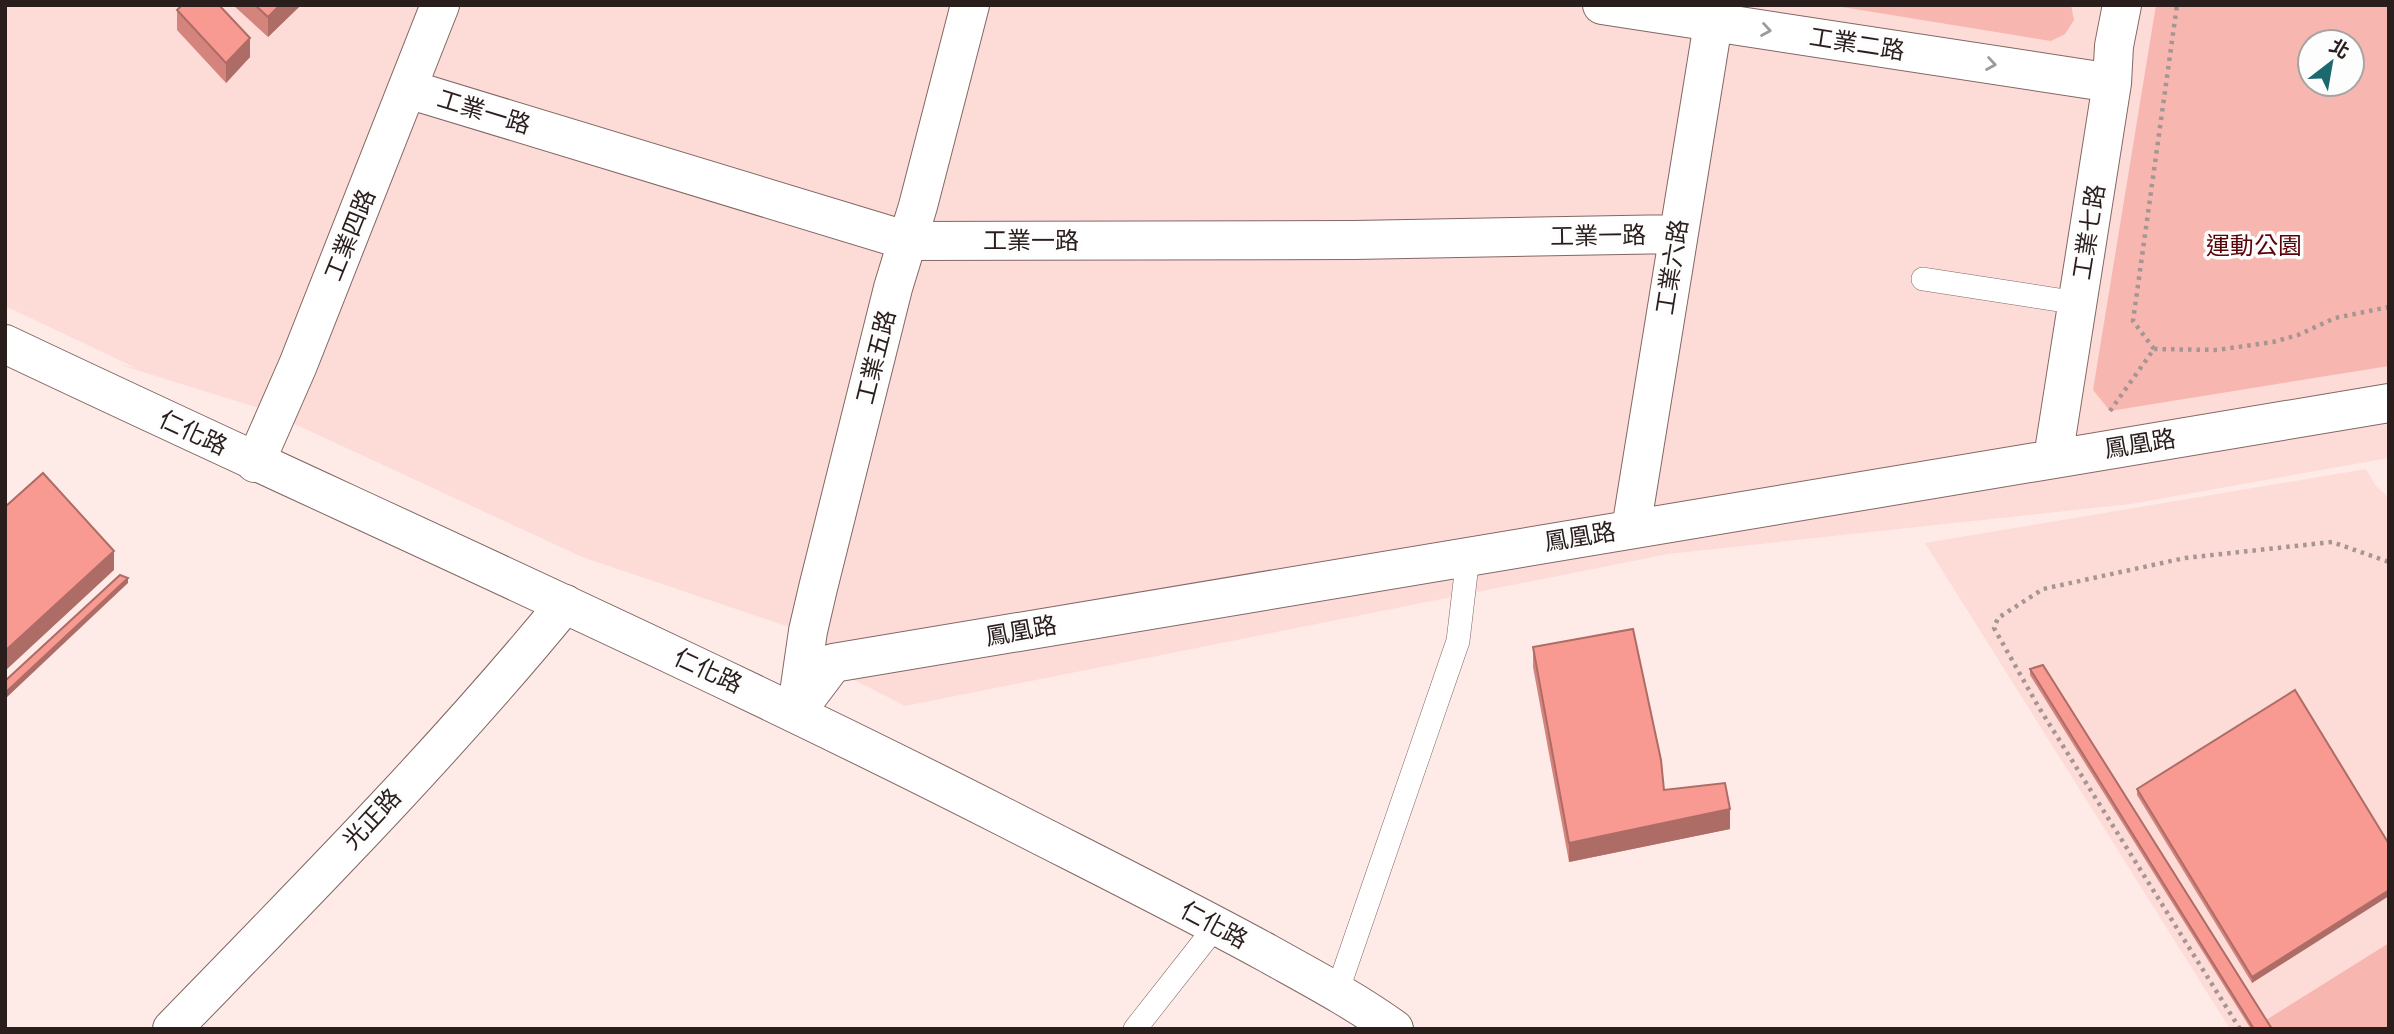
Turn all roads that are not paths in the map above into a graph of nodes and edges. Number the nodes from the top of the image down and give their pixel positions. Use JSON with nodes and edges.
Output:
{"nodes":[{"id":1,"x":440,"y":5,"type":"edge"},
{"id":2,"x":970,"y":5,"type":"edge"},
{"id":3,"x":1602,"y":5,"type":"edge"},
{"id":4,"x":2122,"y":5,"type":"edge"},
{"id":5,"x":1714,"y":14,"type":"edge"},
{"id":6,"x":2112,"y":83,"type":"junction"},
{"id":7,"x":408,"y":89,"type":"junction"},
{"id":8,"x":1677,"y":234,"type":"junction"},
{"id":9,"x":908,"y":241,"type":"junction"},
{"id":10,"x":1923,"y":279,"type":"dead end"},
{"id":11,"x":2078,"y":303,"type":"junction"},
{"id":12,"x":5,"y":344,"type":"edge"},
{"id":13,"x":2389,"y":402,"type":"edge"},
{"id":14,"x":2066,"y":456,"type":"junction"},
{"id":15,"x":255,"y":463,"type":"junction"},
{"id":16,"x":1631,"y":529,"type":"junction"},
{"id":17,"x":1468,"y":556,"type":"junction"},
{"id":18,"x":565,"y":604,"type":"junction"},
{"id":19,"x":796,"y":712,"type":"junction"},
{"id":20,"x":1216,"y":926,"type":"junction"},
{"id":21,"x":1337,"y":992,"type":"junction"},
{"id":22,"x":172,"y":1029,"type":"edge"},
{"id":23,"x":1135,"y":1029,"type":"edge"},
{"id":24,"x":1394,"y":1029,"type":"edge"}],
"edges":[{"from":1,"to":7,"type":"street","name":"工業四路"},
{"from":2,"to":9,"type":"street","name":"工業五路"},
{"from":3,"to":5,"type":"street","name":"工業二路"},
{"from":4,"to":6,"type":"street","name":"工業七路"},
{"from":5,"to":6,"type":"street","name":"工業二路","one_way":true},
{"from":5,"to":8,"type":"street","name":"工業六路"},
{"from":6,"to":11,"type":"street","name":"工業七路"},
{"from":7,"to":9,"type":"street","name":"工業一路"},
{"from":7,"to":15,"type":"street","name":"工業四路"},
{"from":8,"to":9,"type":"street","name":"工業一路"},
{"from":8,"to":16,"type":"street","name":"工業六路"},
{"from":9,"to":19,"type":"street","name":"工業五路"},
{"from":10,"to":11,"type":"lane"},
{"from":11,"to":14,"type":"street","name":"工業七路"},
{"from":12,"to":15,"type":"street","name":"仁化路"},
{"from":13,"to":14,"type":"street","name":"鳳凰路"},
{"from":14,"to":16,"type":"street","name":"鳳凰路"},
{"from":15,"to":18,"type":"street","name":"仁化路"},
{"from":16,"to":17,"type":"street","name":"鳳凰路"},
{"from":17,"to":19,"type":"street","name":"鳳凰路"},
{"from":17,"to":21,"type":"lane"},
{"from":18,"to":19,"type":"street","name":"仁化路"},
{"from":18,"to":22,"type":"street","name":"光正路"},
{"from":19,"to":20,"type":"street","name":"仁化路"},
{"from":20,"to":21,"type":"street","name":"仁化路"},
{"from":20,"to":23,"type":"lane"},
{"from":21,"to":24,"type":"street","name":"仁化路"}]}
